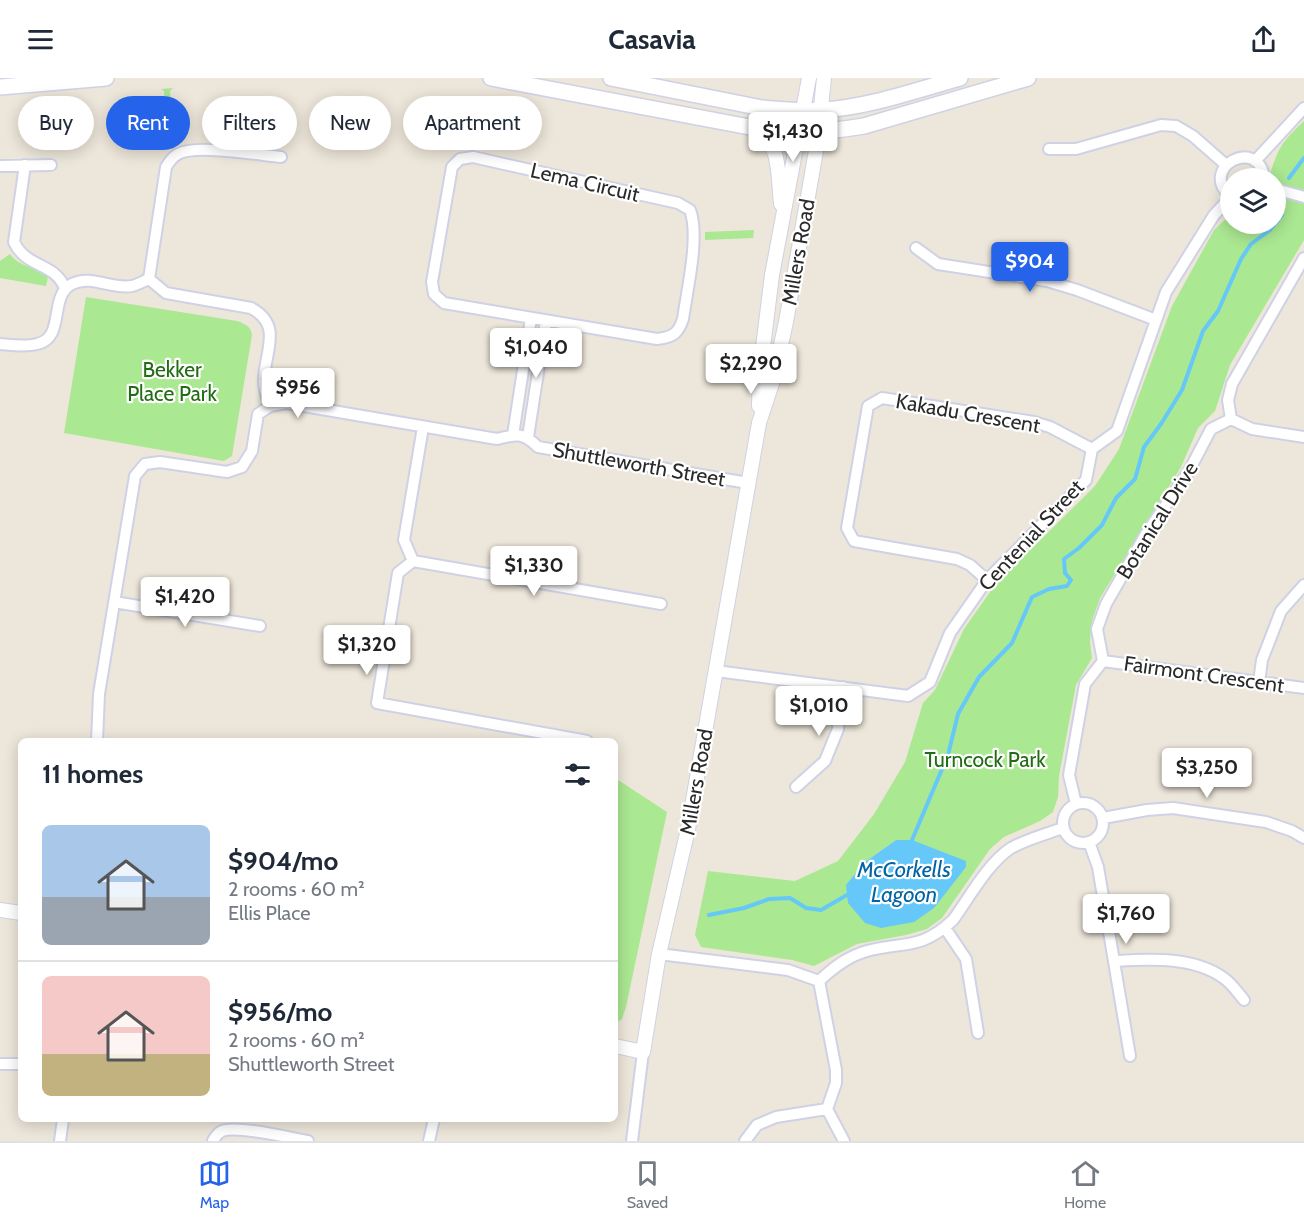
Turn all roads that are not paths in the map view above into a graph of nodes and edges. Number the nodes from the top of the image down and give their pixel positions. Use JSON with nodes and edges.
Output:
{"nodes":[{"id":1,"x":106,"y":78,"type":"edge"},
{"id":2,"x":491,"y":78,"type":"edge"},
{"id":3,"x":611,"y":78,"type":"edge"},
{"id":4,"x":809,"y":78,"type":"edge"},
{"id":5,"x":824,"y":78,"type":"edge"},
{"id":6,"x":960,"y":78,"type":"edge"},
{"id":7,"x":1028,"y":78,"type":"edge"},
{"id":8,"x":1,"y":88,"type":"edge"},
{"id":9,"x":1304,"y":108,"type":"edge"},
{"id":10,"x":803,"y":111,"type":"junction"},
{"id":11,"x":820,"y":111,"type":"junction"},
{"id":12,"x":760,"y":129,"type":"junction"},
{"id":13,"x":818,"y":132,"type":"junction"},
{"id":14,"x":799,"y":133,"type":"junction"},
{"id":15,"x":1048,"y":149,"type":"dead end"},
{"id":16,"x":281,"y":157,"type":"dead end"},
{"id":17,"x":1255,"y":161,"type":"junction"},
{"id":18,"x":25,"y":165,"type":"junction"},
{"id":19,"x":51,"y":165,"type":"dead end"},
{"id":20,"x":1226,"y":165,"type":"junction"},
{"id":21,"x":0,"y":166,"type":"edge"},
{"id":22,"x":1225,"y":168,"type":"edge"},
{"id":23,"x":1261,"y":168,"type":"edge"},
{"id":24,"x":1286,"y":192,"type":"edge"},
{"id":25,"x":1304,"y":197,"type":"edge"},
{"id":26,"x":1220,"y":209,"type":"edge"},
{"id":27,"x":783,"y":218,"type":"junction"},
{"id":28,"x":916,"y":248,"type":"dead end"},
{"id":29,"x":1304,"y":258,"type":"edge"},
{"id":30,"x":149,"y":279,"type":"junction"},
{"id":31,"x":65,"y":288,"type":"junction"},
{"id":32,"x":531,"y":318,"type":"junction"},
{"id":33,"x":1156,"y":320,"type":"junction"},
{"id":34,"x":546,"y":321,"type":"junction"},
{"id":35,"x":0,"y":344,"type":"edge"},
{"id":36,"x":270,"y":406,"type":"junction"},
{"id":37,"x":1231,"y":419,"type":"junction"},
{"id":38,"x":759,"y":423,"type":"junction"},
{"id":39,"x":423,"y":427,"type":"junction"},
{"id":40,"x":513,"y":435,"type":"junction"},
{"id":41,"x":528,"y":436,"type":"junction"},
{"id":42,"x":1304,"y":437,"type":"edge"},
{"id":43,"x":1092,"y":449,"type":"junction"},
{"id":44,"x":748,"y":483,"type":"junction"},
{"id":45,"x":413,"y":561,"type":"junction"},
{"id":46,"x":987,"y":580,"type":"junction"},
{"id":47,"x":1304,"y":585,"type":"edge"},
{"id":48,"x":114,"y":602,"type":"junction"},
{"id":49,"x":661,"y":604,"type":"dead end"},
{"id":50,"x":260,"y":626,"type":"dead end"},
{"id":51,"x":1103,"y":661,"type":"junction"},
{"id":52,"x":716,"y":670,"type":"junction"},
{"id":53,"x":1259,"y":682,"type":"junction"},
{"id":54,"x":843,"y":687,"type":"junction"},
{"id":55,"x":1304,"y":688,"type":"edge"},
{"id":56,"x":97,"y":738,"type":"edge"},
{"id":57,"x":570,"y":738,"type":"edge"},
{"id":58,"x":796,"y":787,"type":"dead end"},
{"id":59,"x":1076,"y":804,"type":"junction"},
{"id":60,"x":1103,"y":818,"type":"junction"},
{"id":61,"x":1063,"y":828,"type":"junction"},
{"id":62,"x":1304,"y":838,"type":"edge"},
{"id":63,"x":1089,"y":842,"type":"junction"},
{"id":64,"x":0,"y":909,"type":"edge"},
{"id":65,"x":18,"y":912,"type":"edge"},
{"id":66,"x":945,"y":928,"type":"junction"},
{"id":67,"x":659,"y":954,"type":"junction"},
{"id":68,"x":1115,"y":961,"type":"junction"},
{"id":69,"x":819,"y":981,"type":"junction"},
{"id":70,"x":1244,"y":1000,"type":"dead end"},
{"id":71,"x":978,"y":1033,"type":"dead end"},
{"id":72,"x":618,"y":1047,"type":"edge"},
{"id":73,"x":643,"y":1052,"type":"junction"},
{"id":74,"x":1130,"y":1056,"type":"dead end"},
{"id":75,"x":0,"y":1064,"type":"edge"},
{"id":76,"x":18,"y":1064,"type":"edge"},
{"id":77,"x":827,"y":1109,"type":"junction"},
{"id":78,"x":63,"y":1122,"type":"edge"},
{"id":79,"x":433,"y":1122,"type":"edge"},
{"id":80,"x":60,"y":1141,"type":"edge"},
{"id":81,"x":213,"y":1141,"type":"edge"},
{"id":82,"x":308,"y":1141,"type":"edge"},
{"id":83,"x":429,"y":1141,"type":"edge"},
{"id":84,"x":632,"y":1141,"type":"edge"},
{"id":85,"x":745,"y":1141,"type":"edge"},
{"id":86,"x":844,"y":1141,"type":"edge"}],
"edges":[{"from":1,"to":8,"type":"main road"},
{"from":2,"to":12,"type":"main road"},
{"from":3,"to":10,"type":"main road"},
{"from":4,"to":10,"type":"street","name":"Millers Road"},
{"from":5,"to":11,"type":"street","name":"Millers Road"},
{"from":6,"to":11,"type":"main road"},
{"from":7,"to":13,"type":"main road"},
{"from":9,"to":17,"type":"street"},
{"from":10,"to":11,"type":"main road"},
{"from":10,"to":14,"type":"street","name":"Millers Road"},
{"from":11,"to":13,"type":"street","name":"Millers Road"},
{"from":12,"to":14,"type":"main road"},
{"from":12,"to":27,"type":"street"},
{"from":13,"to":14,"type":"main road"},
{"from":13,"to":38,"type":"street","name":"Millers Road"},
{"from":14,"to":27,"type":"street","name":"Millers Road"},
{"from":15,"to":20,"type":"street"},
{"from":16,"to":30,"type":"street"},
{"from":17,"to":20,"type":"street"},
{"from":17,"to":23,"type":"street"},
{"from":18,"to":19,"type":"street"},
{"from":18,"to":21,"type":"street"},
{"from":18,"to":31,"type":"street"},
{"from":20,"to":22,"type":"street"},
{"from":24,"to":25,"type":"street"},
{"from":26,"to":33,"type":"street"},
{"from":27,"to":38,"type":"street","name":"Millers Road"},
{"from":28,"to":33,"type":"street"},
{"from":29,"to":37,"type":"street"},
{"from":30,"to":31,"type":"street"},
{"from":30,"to":36,"type":"street"},
{"from":31,"to":35,"type":"street"},
{"from":32,"to":34,"type":"street","name":"Lema Circuit"},
{"from":32,"to":34,"type":"street","name":"Lema Circuit"},
{"from":32,"to":40,"type":"street"},
{"from":33,"to":43,"type":"street"},
{"from":34,"to":41,"type":"street"},
{"from":36,"to":39,"type":"street","name":"Shuttleworth Street"},
{"from":36,"to":48,"type":"street"},
{"from":37,"to":42,"type":"street"},
{"from":37,"to":51,"type":"street","name":"Botanical Drive"},
{"from":38,"to":44,"type":"street","name":"Millers Road"},
{"from":39,"to":40,"type":"street","name":"Shuttleworth Street"},
{"from":39,"to":45,"type":"street"},
{"from":40,"to":41,"type":"street","name":"Shuttleworth Street"},
{"from":41,"to":44,"type":"street","name":"Shuttleworth Street"},
{"from":43,"to":46,"type":"street","name":"Centenial Street"},
{"from":43,"to":46,"type":"street","name":"Kakadu Crescent"},
{"from":44,"to":52,"type":"street","name":"Millers Road"},
{"from":45,"to":49,"type":"street"},
{"from":45,"to":57,"type":"street"},
{"from":46,"to":54,"type":"street","name":"Centenial Street"},
{"from":47,"to":53,"type":"street"},
{"from":48,"to":50,"type":"street"},
{"from":48,"to":56,"type":"street"},
{"from":51,"to":53,"type":"street","name":"Fairmont Crescent"},
{"from":51,"to":59,"type":"street"},
{"from":52,"to":54,"type":"street","name":"Centenial Street"},
{"from":52,"to":67,"type":"street","name":"Millers Road"},
{"from":53,"to":55,"type":"street","name":"Fairmont Crescent"},
{"from":54,"to":58,"type":"street"},
{"from":59,"to":60,"type":"street"},
{"from":59,"to":61,"type":"street"},
{"from":60,"to":62,"type":"street"},
{"from":60,"to":63,"type":"street"},
{"from":61,"to":63,"type":"street"},
{"from":61,"to":66,"type":"street"},
{"from":63,"to":68,"type":"street"},
{"from":64,"to":65,"type":"street"},
{"from":66,"to":69,"type":"street"},
{"from":66,"to":71,"type":"street"},
{"from":67,"to":69,"type":"street"},
{"from":67,"to":73,"type":"street","name":"Millers Road"},
{"from":68,"to":70,"type":"street"},
{"from":68,"to":74,"type":"street"},
{"from":69,"to":77,"type":"street"},
{"from":72,"to":73,"type":"street"},
{"from":73,"to":84,"type":"street","name":"Millers Road"},
{"from":75,"to":76,"type":"street"},
{"from":77,"to":85,"type":"street"},
{"from":77,"to":86,"type":"street"},
{"from":78,"to":80,"type":"street"},
{"from":79,"to":83,"type":"street"},
{"from":81,"to":82,"type":"street"}]}
